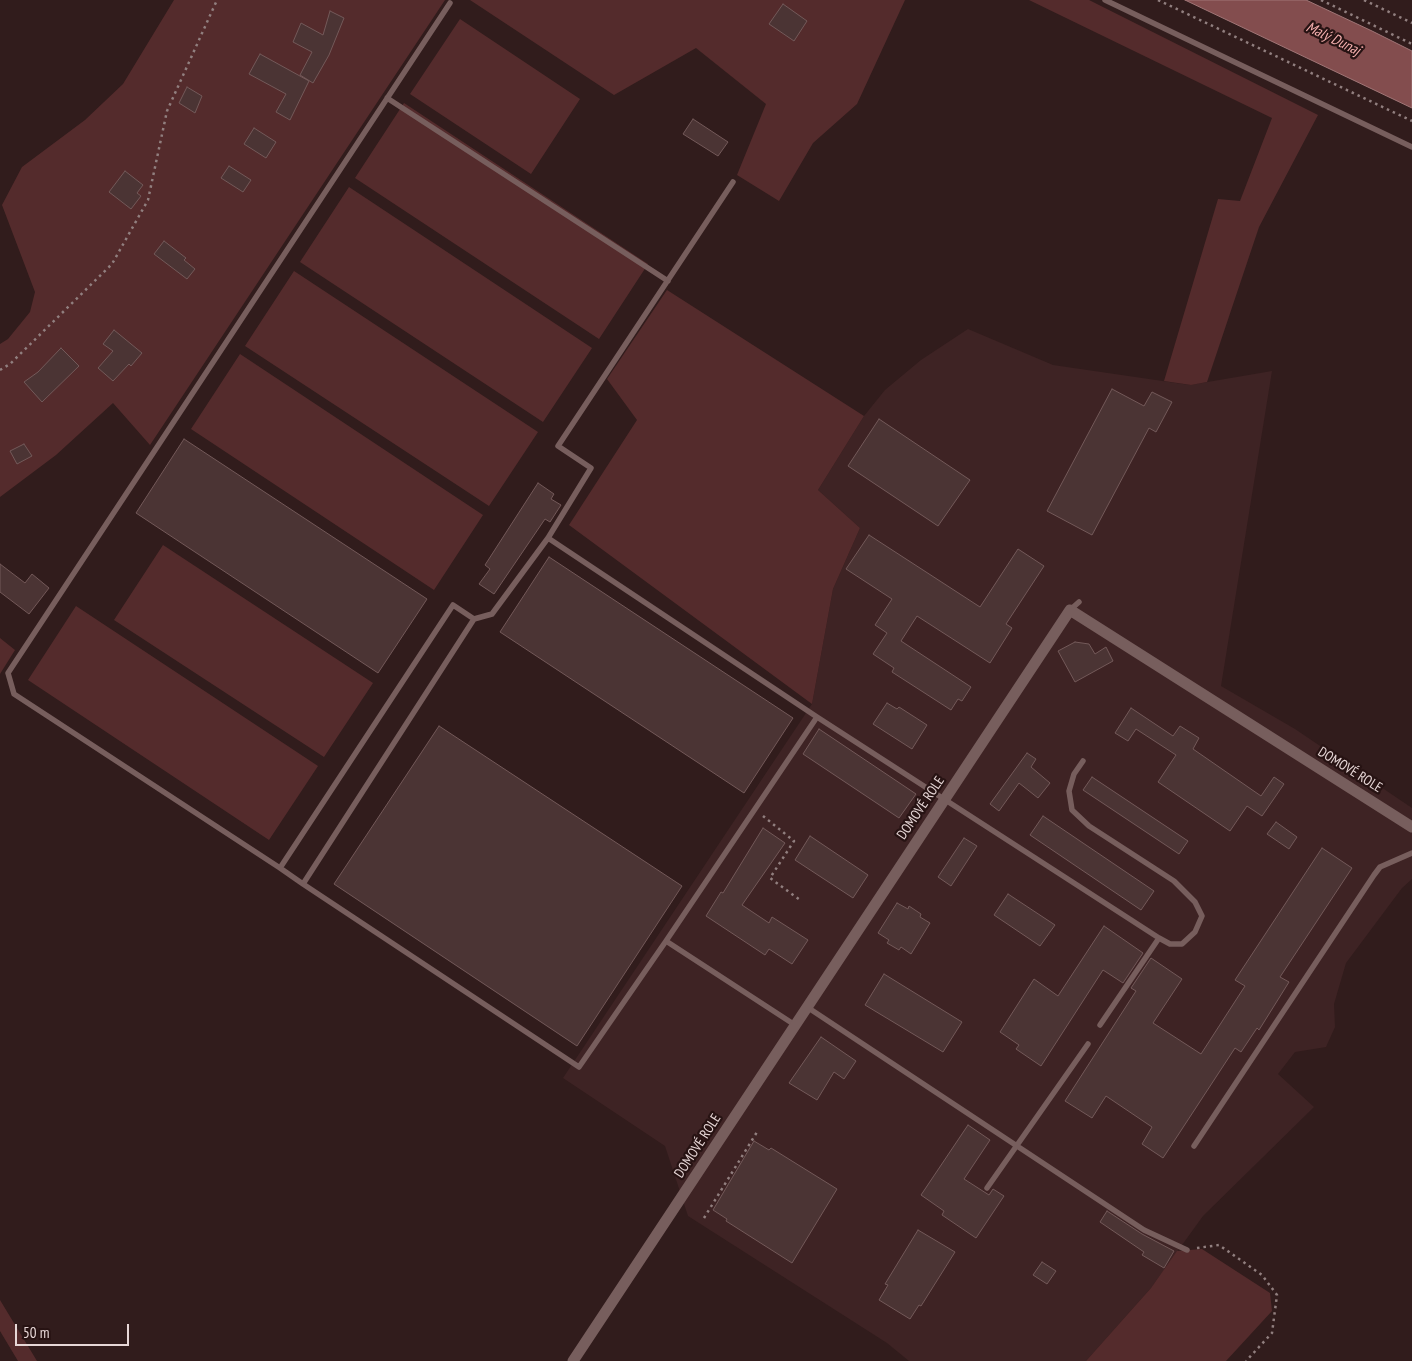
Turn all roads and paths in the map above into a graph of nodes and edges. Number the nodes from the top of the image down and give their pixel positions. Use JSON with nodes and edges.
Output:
{"nodes":[{"id":1,"x":217,"y":0,"type":"edge"},
{"id":2,"x":1105,"y":0,"type":"edge"},
{"id":3,"x":1158,"y":0,"type":"edge"},
{"id":4,"x":1321,"y":0,"type":"edge"},
{"id":5,"x":1364,"y":0,"type":"edge"},
{"id":6,"x":450,"y":3,"type":"dead end"},
{"id":7,"x":1412,"y":23,"type":"edge"},
{"id":8,"x":1412,"y":44,"type":"edge"},
{"id":9,"x":388,"y":98,"type":"junction"},
{"id":10,"x":1412,"y":121,"type":"edge"},
{"id":11,"x":1412,"y":146,"type":"edge"},
{"id":12,"x":733,"y":182,"type":"dead end"},
{"id":13,"x":668,"y":281,"type":"junction"},
{"id":14,"x":0,"y":370,"type":"edge"},
{"id":15,"x":548,"y":538,"type":"junction"},
{"id":16,"x":1079,"y":602,"type":"dead end"},
{"id":17,"x":1070,"y":610,"type":"junction"},
{"id":18,"x":474,"y":618,"type":"junction"},
{"id":19,"x":817,"y":717,"type":"junction"},
{"id":20,"x":1083,"y":761,"type":"dead end"},
{"id":21,"x":945,"y":799,"type":"junction"},
{"id":22,"x":754,"y":810,"type":"junction"},
{"id":23,"x":1412,"y":827,"type":"edge"},
{"id":24,"x":1412,"y":853,"type":"edge"},
{"id":25,"x":280,"y":868,"type":"junction"},
{"id":26,"x":303,"y":884,"type":"junction"},
{"id":27,"x":800,"y":900,"type":"dead end"},
{"id":28,"x":1159,"y":938,"type":"junction"},
{"id":29,"x":666,"y":941,"type":"junction"},
{"id":30,"x":807,"y":1008,"type":"junction"},
{"id":31,"x":796,"y":1025,"type":"junction"},
{"id":32,"x":1100,"y":1025,"type":"dead end"},
{"id":33,"x":1088,"y":1044,"type":"dead end"},
{"id":34,"x":757,"y":1132,"type":"dead end"},
{"id":35,"x":1017,"y":1146,"type":"junction"},
{"id":36,"x":1194,"y":1146,"type":"dead end"},
{"id":37,"x":987,"y":1188,"type":"dead end"},
{"id":38,"x":704,"y":1218,"type":"dead end"},
{"id":39,"x":1187,"y":1250,"type":"joint"},
{"id":40,"x":573,"y":1361,"type":"edge"},
{"id":41,"x":1246,"y":1361,"type":"edge"}],
"edges":[{"from":1,"to":14,"type":"path"},
{"from":2,"to":11,"type":"lane"},
{"from":3,"to":10,"type":"path"},
{"from":4,"to":8,"type":"path"},
{"from":5,"to":7,"type":"path"},
{"from":6,"to":9,"type":"lane"},
{"from":9,"to":13,"type":"lane"},
{"from":9,"to":25,"type":"lane"},
{"from":12,"to":13,"type":"lane"},
{"from":13,"to":15,"type":"lane"},
{"from":15,"to":18,"type":"lane"},
{"from":15,"to":19,"type":"lane"},
{"from":16,"to":17,"type":"lane"},
{"from":17,"to":21,"type":"street","name":"DOMOVÉ ROLE"},
{"from":17,"to":23,"type":"street","name":"DOMOVÉ ROLE"},
{"from":18,"to":25,"type":"lane"},
{"from":18,"to":26,"type":"lane"},
{"from":19,"to":21,"type":"lane"},
{"from":19,"to":22,"type":"lane"},
{"from":20,"to":28,"type":"lane"},
{"from":21,"to":28,"type":"lane"},
{"from":21,"to":30,"type":"street","name":"DOMOVÉ ROLE"},
{"from":22,"to":27,"type":"path"},
{"from":22,"to":29,"type":"lane"},
{"from":24,"to":36,"type":"lane"},
{"from":25,"to":26,"type":"lane"},
{"from":26,"to":29,"type":"lane"},
{"from":28,"to":32,"type":"lane"},
{"from":29,"to":31,"type":"lane"},
{"from":30,"to":31,"type":"street","name":"DOMOVÉ ROLE"},
{"from":30,"to":35,"type":"lane"},
{"from":31,"to":40,"type":"street","name":"DOMOVÉ ROLE"},
{"from":33,"to":35,"type":"lane"},
{"from":34,"to":38,"type":"path"},
{"from":35,"to":37,"type":"lane"},
{"from":35,"to":39,"type":"lane"},
{"from":39,"to":41,"type":"path"}]}
